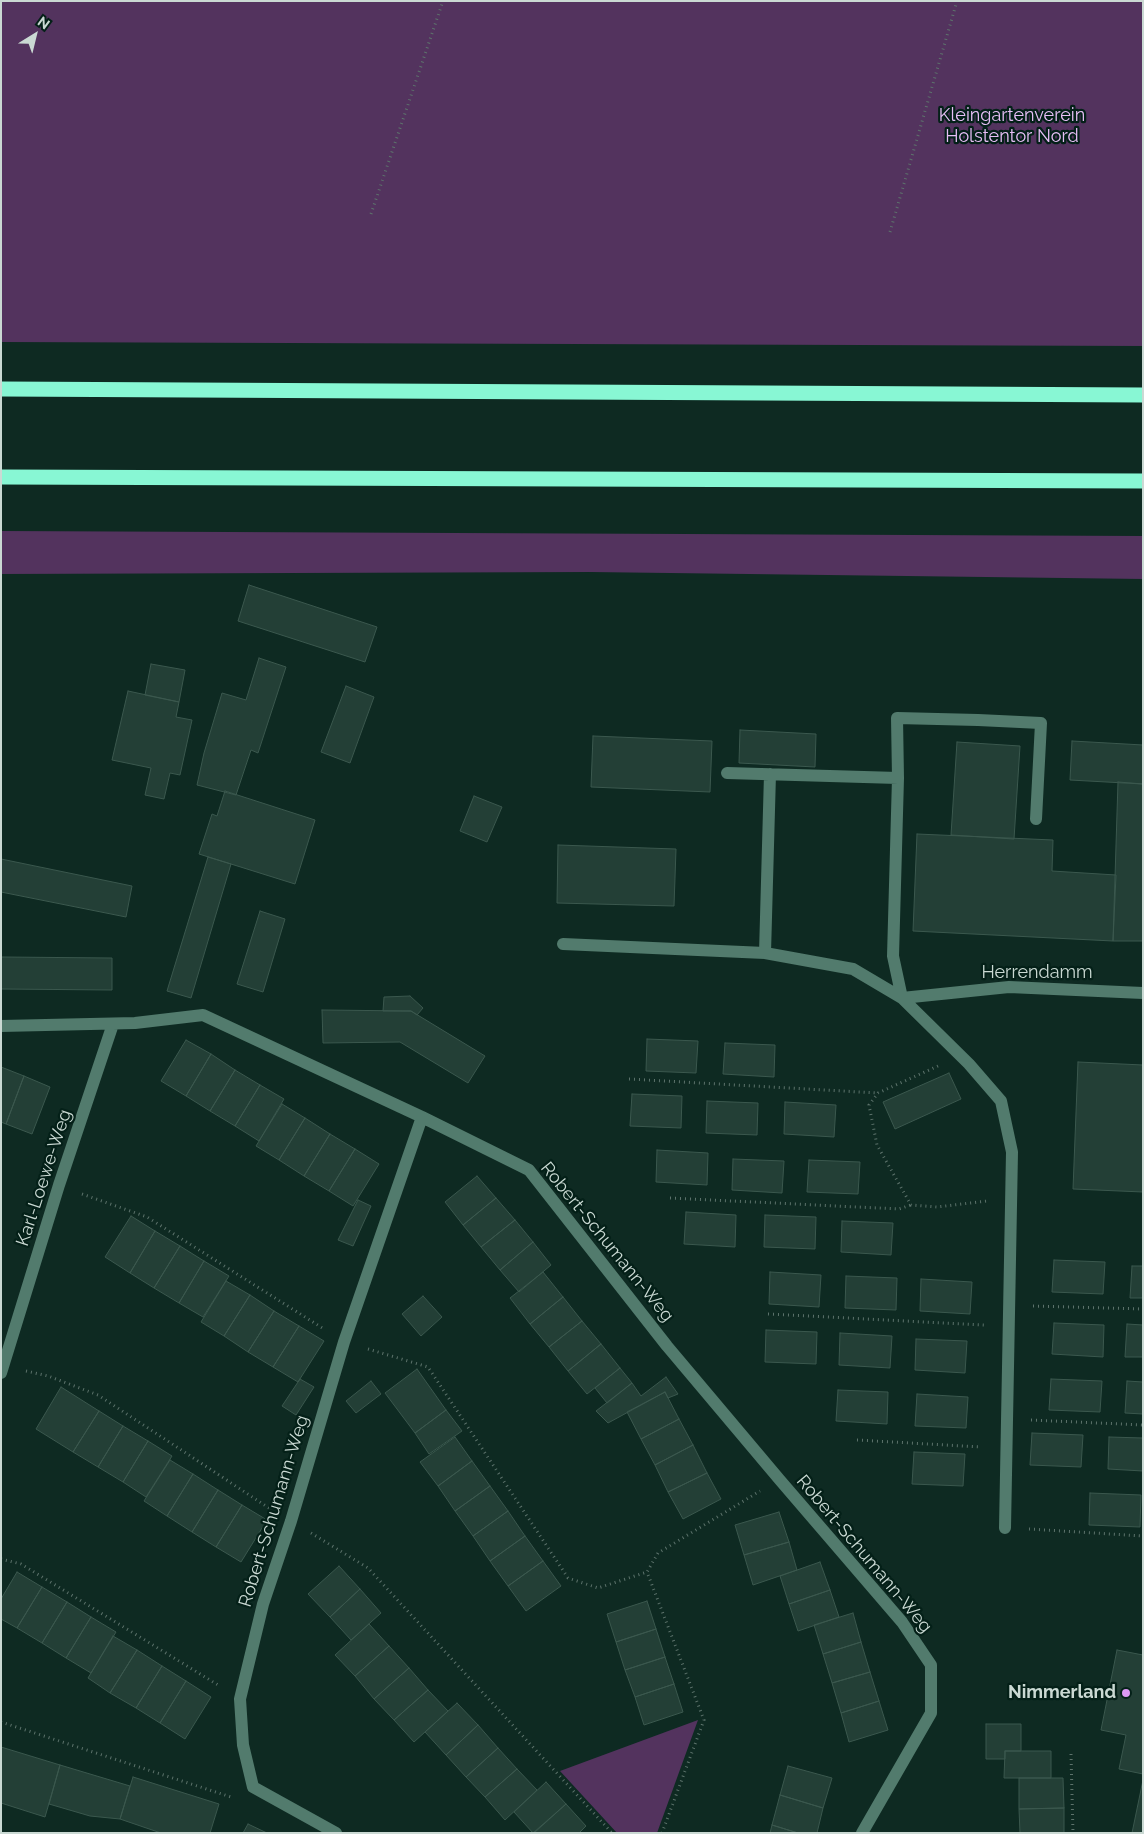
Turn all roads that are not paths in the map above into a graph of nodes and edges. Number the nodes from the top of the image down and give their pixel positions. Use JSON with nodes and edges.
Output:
{"nodes":[{"id":1,"x":1,"y":389,"type":"edge"},
{"id":2,"x":1143,"y":395,"type":"edge"},
{"id":3,"x":1,"y":477,"type":"edge"},
{"id":4,"x":1143,"y":481,"type":"edge"},
{"id":5,"x":727,"y":773,"type":"dead end"},
{"id":6,"x":770,"y":774,"type":"junction"},
{"id":7,"x":898,"y":778,"type":"junction"},
{"id":8,"x":1036,"y":820,"type":"dead end"},
{"id":9,"x":563,"y":944,"type":"dead end"},
{"id":10,"x":765,"y":953,"type":"junction"},
{"id":11,"x":1143,"y":992,"type":"edge"},
{"id":12,"x":902,"y":998,"type":"junction"},
{"id":13,"x":113,"y":1024,"type":"junction"},
{"id":14,"x":1,"y":1026,"type":"edge"},
{"id":15,"x":422,"y":1117,"type":"junction"},
{"id":16,"x":2,"y":1370,"type":"edge"},
{"id":17,"x":1005,"y":1528,"type":"road end"},
{"id":18,"x":336,"y":1833,"type":"edge"},
{"id":19,"x":862,"y":1833,"type":"edge"}],
"edges":[{"from":1,"to":2,"type":"highway"},
{"from":3,"to":4,"type":"highway"},
{"from":5,"to":6,"type":"street"},
{"from":6,"to":7,"type":"street"},
{"from":6,"to":10,"type":"street"},
{"from":7,"to":8,"type":"street"},
{"from":7,"to":12,"type":"street"},
{"from":9,"to":10,"type":"street"},
{"from":10,"to":12,"type":"street"},
{"from":11,"to":12,"type":"street","name":"Herrendamm"},
{"from":12,"to":17,"type":"street"},
{"from":13,"to":14,"type":"street"},
{"from":13,"to":15,"type":"street"},
{"from":13,"to":16,"type":"street","name":"Karl-Loewe-Weg"},
{"from":15,"to":18,"type":"street","name":"Robert-Schumann-Weg"},
{"from":15,"to":19,"type":"street","name":"Robert-Schumann-Weg"}]}
